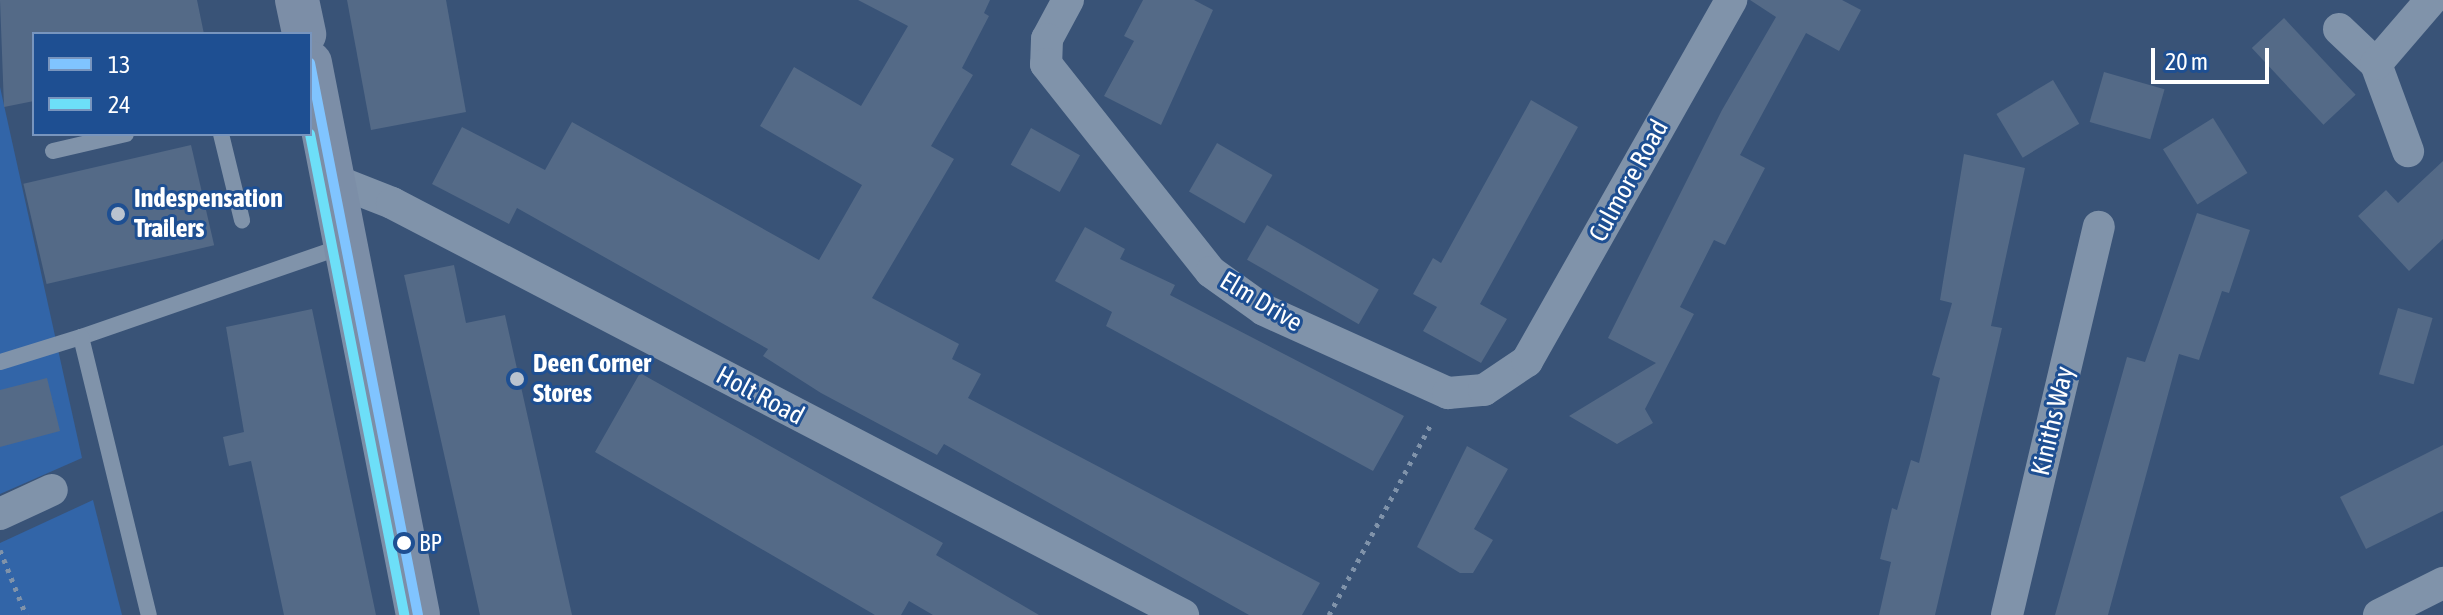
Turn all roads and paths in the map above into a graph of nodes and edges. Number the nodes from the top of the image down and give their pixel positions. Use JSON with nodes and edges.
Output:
{"nodes":[{"id":1,"x":297,"y":0,"type":"edge"},
{"id":2,"x":1068,"y":0,"type":"edge"},
{"id":3,"x":1731,"y":0,"type":"edge"},
{"id":4,"x":2431,"y":0,"type":"edge"},
{"id":5,"x":2339,"y":29,"type":"dead end"},
{"id":6,"x":304,"y":32,"type":"edge"},
{"id":7,"x":2376,"y":64,"type":"junction"},
{"id":8,"x":312,"y":81,"type":"edge"},
{"id":9,"x":117,"y":136,"type":"edge"},
{"id":10,"x":221,"y":136,"type":"edge"},
{"id":11,"x":53,"y":151,"type":"dead end"},
{"id":12,"x":2408,"y":151,"type":"dead end"},
{"id":13,"x":336,"y":181,"type":"junction"},
{"id":14,"x":242,"y":220,"type":"dead end"},
{"id":15,"x":2099,"y":227,"type":"dead end"},
{"id":16,"x":348,"y":245,"type":"junction"},
{"id":17,"x":81,"y":337,"type":"junction"},
{"id":18,"x":0,"y":362,"type":"edge"},
{"id":19,"x":1448,"y":393,"type":"junction"},
{"id":20,"x":52,"y":490,"type":"dead end"},
{"id":21,"x":0,"y":514,"type":"edge"},
{"id":22,"x":0,"y":550,"type":"edge"},
{"id":23,"x":2443,"y":583,"type":"edge"},
{"id":24,"x":26,"y":615,"type":"edge"},
{"id":25,"x":149,"y":615,"type":"edge"},
{"id":26,"x":418,"y":615,"type":"edge"},
{"id":27,"x":1183,"y":615,"type":"edge"},
{"id":28,"x":1329,"y":615,"type":"edge"},
{"id":29,"x":2007,"y":615,"type":"edge"},
{"id":30,"x":2379,"y":615,"type":"edge"}],
"edges":[{"from":1,"to":6,"type":"main road"},
{"from":2,"to":19,"type":"street","name":"Elm Drive"},
{"from":3,"to":19,"type":"street","name":"Culmore Road"},
{"from":4,"to":7,"type":"street"},
{"from":5,"to":7,"type":"street"},
{"from":7,"to":12,"type":"street"},
{"from":8,"to":13,"type":"main road"},
{"from":9,"to":11,"type":"lane"},
{"from":10,"to":14,"type":"lane"},
{"from":13,"to":16,"type":"main road"},
{"from":13,"to":27,"type":"street","name":"Holt Road"},
{"from":15,"to":29,"type":"street","name":"Kiniths Way"},
{"from":16,"to":17,"type":"lane"},
{"from":16,"to":26,"type":"main road"},
{"from":17,"to":18,"type":"lane"},
{"from":17,"to":25,"type":"lane"},
{"from":19,"to":28,"type":"path"},
{"from":20,"to":21,"type":"street"},
{"from":22,"to":24,"type":"path"},
{"from":23,"to":30,"type":"street"}]}
